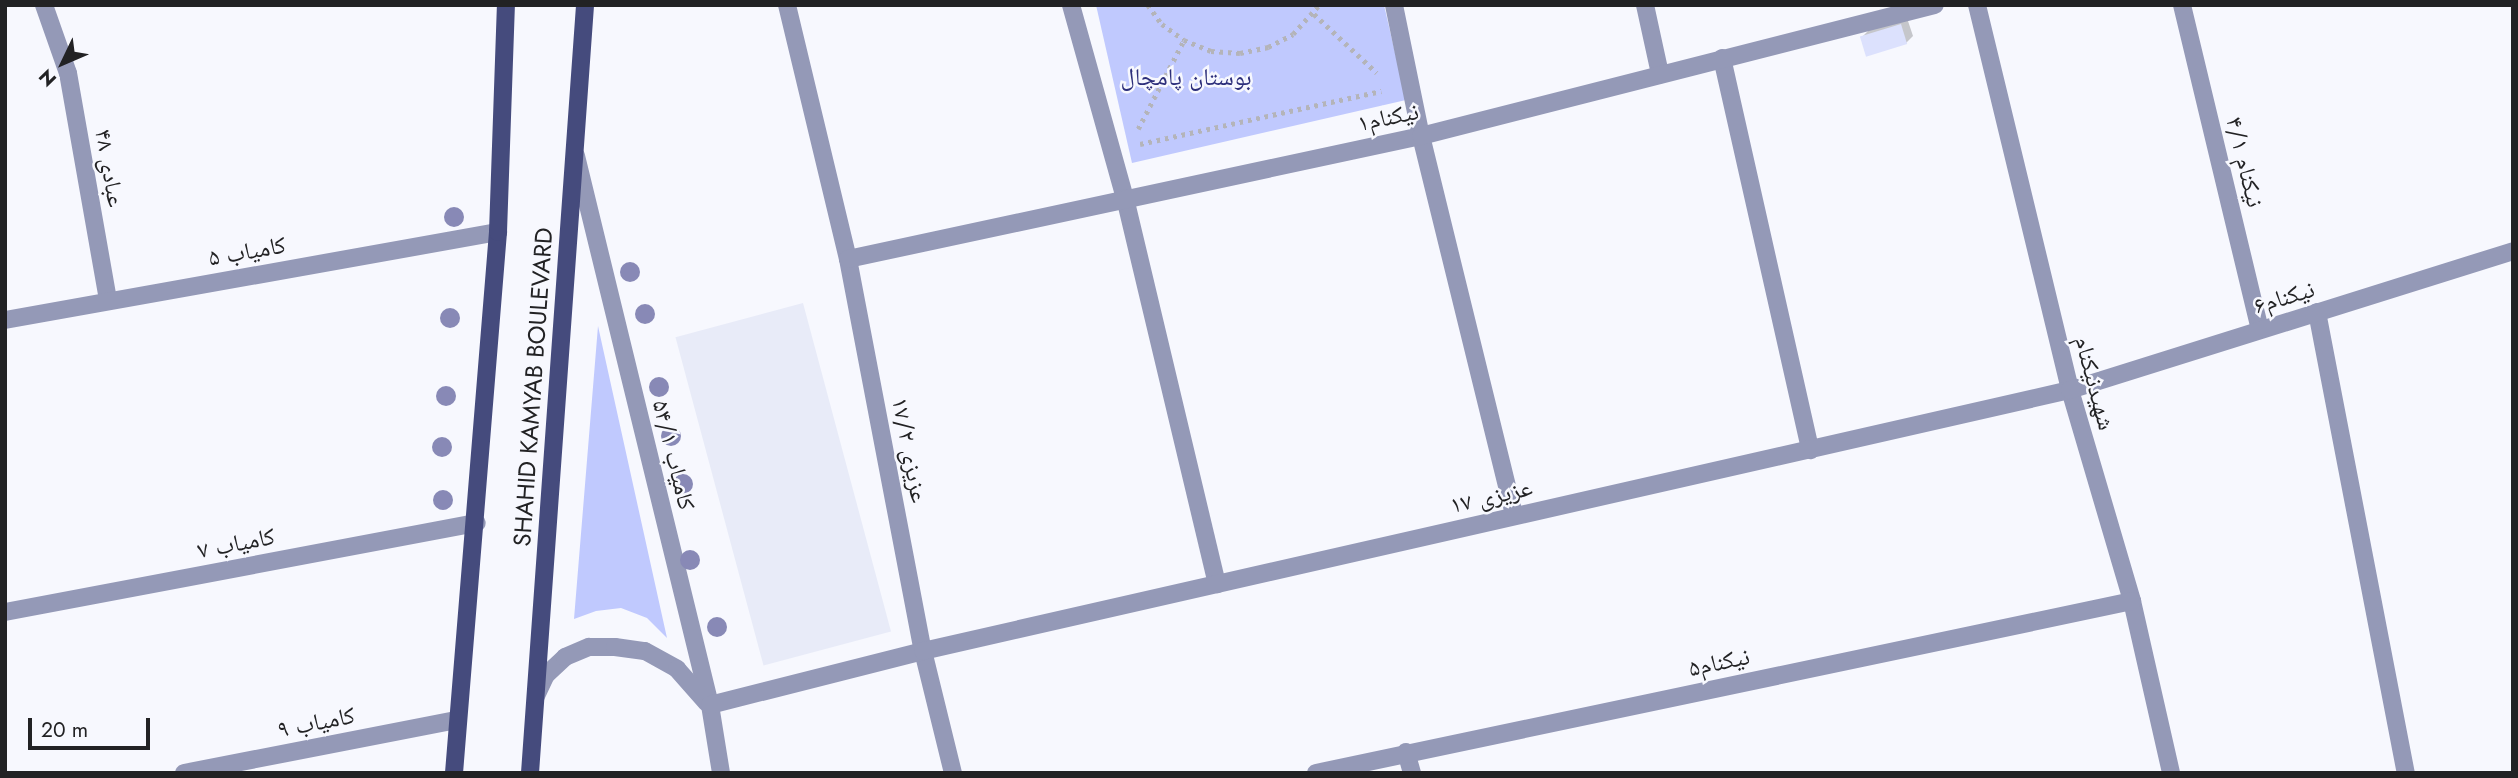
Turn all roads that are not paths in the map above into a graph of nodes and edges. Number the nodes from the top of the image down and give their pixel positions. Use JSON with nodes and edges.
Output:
{"nodes":[{"id":1,"x":44,"y":5,"type":"edge"},
{"id":2,"x":506,"y":5,"type":"edge"},
{"id":3,"x":585,"y":5,"type":"edge"},
{"id":4,"x":787,"y":5,"type":"edge"},
{"id":5,"x":1071,"y":5,"type":"edge"},
{"id":6,"x":1394,"y":5,"type":"edge"},
{"id":7,"x":1645,"y":5,"type":"edge"},
{"id":8,"x":1934,"y":5,"type":"edge"},
{"id":9,"x":1977,"y":5,"type":"edge"},
{"id":10,"x":2182,"y":5,"type":"edge"},
{"id":11,"x":1722,"y":58,"type":"junction"},
{"id":12,"x":1660,"y":74,"type":"junction"},
{"id":13,"x":1421,"y":136,"type":"junction"},
{"id":14,"x":575,"y":150,"type":"junction"},
{"id":15,"x":1125,"y":198,"type":"junction"},
{"id":16,"x":498,"y":232,"type":"junction"},
{"id":17,"x":2512,"y":253,"type":"edge"},
{"id":18,"x":848,"y":259,"type":"junction"},
{"id":19,"x":108,"y":300,"type":"junction"},
{"id":20,"x":2318,"y":312,"type":"junction"},
{"id":21,"x":5,"y":320,"type":"edge"},
{"id":22,"x":2260,"y":330,"type":"junction"},
{"id":23,"x":2070,"y":390,"type":"junction"},
{"id":24,"x":1810,"y":450,"type":"junction"},
{"id":25,"x":1514,"y":516,"type":"junction"},
{"id":26,"x":477,"y":523,"type":"junction"},
{"id":27,"x":1217,"y":584,"type":"junction"},
{"id":28,"x":2132,"y":601,"type":"junction"},
{"id":29,"x":5,"y":612,"type":"edge"},
{"id":30,"x":923,"y":651,"type":"junction"},
{"id":31,"x":534,"y":700,"type":"junction"},
{"id":32,"x":710,"y":705,"type":"junction"},
{"id":33,"x":457,"y":720,"type":"junction"},
{"id":34,"x":1406,"y":752,"type":"junction"},
{"id":35,"x":184,"y":773,"type":"edge"},
{"id":36,"x":454,"y":773,"type":"edge"},
{"id":37,"x":530,"y":773,"type":"edge"},
{"id":38,"x":722,"y":773,"type":"edge"},
{"id":39,"x":953,"y":773,"type":"edge"},
{"id":40,"x":1316,"y":773,"type":"edge"},
{"id":41,"x":1412,"y":773,"type":"edge"},
{"id":42,"x":2171,"y":773,"type":"edge"},
{"id":43,"x":2406,"y":773,"type":"edge"}],
"edges":[{"from":1,"to":19,"type":"street","name":"عبادی ۴۸"},
{"from":2,"to":16,"type":"main road","name":"SHAHID KAMYAB BOULEVARD"},
{"from":3,"to":14,"type":"main road","name":"SHAHID KAMYAB BOULEVARD"},
{"from":4,"to":18,"type":"street","name":"عزیزی ۱۷/۲"},
{"from":5,"to":15,"type":"street"},
{"from":6,"to":13,"type":"street"},
{"from":7,"to":12,"type":"street"},
{"from":8,"to":11,"type":"street","name":"نیکنام۱"},
{"from":9,"to":23,"type":"street","name":"شهیدنیکنام"},
{"from":10,"to":22,"type":"street","name":"نیکنام ۴/۱"},
{"from":11,"to":12,"type":"street","name":"نیکنام۱"},
{"from":11,"to":24,"type":"street"},
{"from":12,"to":13,"type":"street","name":"نیکنام۱"},
{"from":13,"to":15,"type":"street","name":"نیکنام۱"},
{"from":13,"to":25,"type":"street"},
{"from":14,"to":31,"type":"main road","name":"SHAHID KAMYAB BOULEVARD"},
{"from":14,"to":32,"type":"street","name":"کامیاب ۵۴/۱"},
{"from":15,"to":18,"type":"street","name":"نیکنام۱"},
{"from":15,"to":27,"type":"street"},
{"from":16,"to":19,"type":"street","name":"کامیاب ۵"},
{"from":16,"to":26,"type":"main road","name":"SHAHID KAMYAB BOULEVARD"},
{"from":17,"to":20,"type":"street","name":"نیکنام۶"},
{"from":18,"to":30,"type":"street","name":"عزیزی ۱۷/۲"},
{"from":19,"to":21,"type":"street","name":"کامیاب ۵"},
{"from":20,"to":22,"type":"street","name":"نیکنام۶"},
{"from":20,"to":43,"type":"street"},
{"from":22,"to":23,"type":"street","name":"نیکنام۶"},
{"from":23,"to":24,"type":"street","name":"عزیزی ۱۷"},
{"from":23,"to":28,"type":"street","name":"شهیدنیکنام"},
{"from":24,"to":25,"type":"street","name":"عزیزی ۱۷"},
{"from":25,"to":27,"type":"street","name":"عزیزی ۱۷"},
{"from":26,"to":29,"type":"street","name":"کامیاب ۷"},
{"from":26,"to":33,"type":"main road","name":"SHAHID KAMYAB BOULEVARD"},
{"from":27,"to":30,"type":"street","name":"عزیزی ۱۷"},
{"from":28,"to":34,"type":"street","name":"نیکنام۵"},
{"from":28,"to":42,"type":"street","name":"شهیدنیکنام"},
{"from":30,"to":32,"type":"street","name":"عزیزی ۱۷"},
{"from":30,"to":39,"type":"street"},
{"from":31,"to":32,"type":"street"},
{"from":31,"to":37,"type":"main road","name":"SHAHID KAMYAB BOULEVARD"},
{"from":32,"to":38,"type":"street","name":"کامیاب ۵۴/۱"},
{"from":33,"to":35,"type":"street","name":"کامیاب ۹"},
{"from":33,"to":36,"type":"main road","name":"SHAHID KAMYAB BOULEVARD"},
{"from":34,"to":40,"type":"street","name":"نیکنام۵"},
{"from":34,"to":41,"type":"street"}]}
